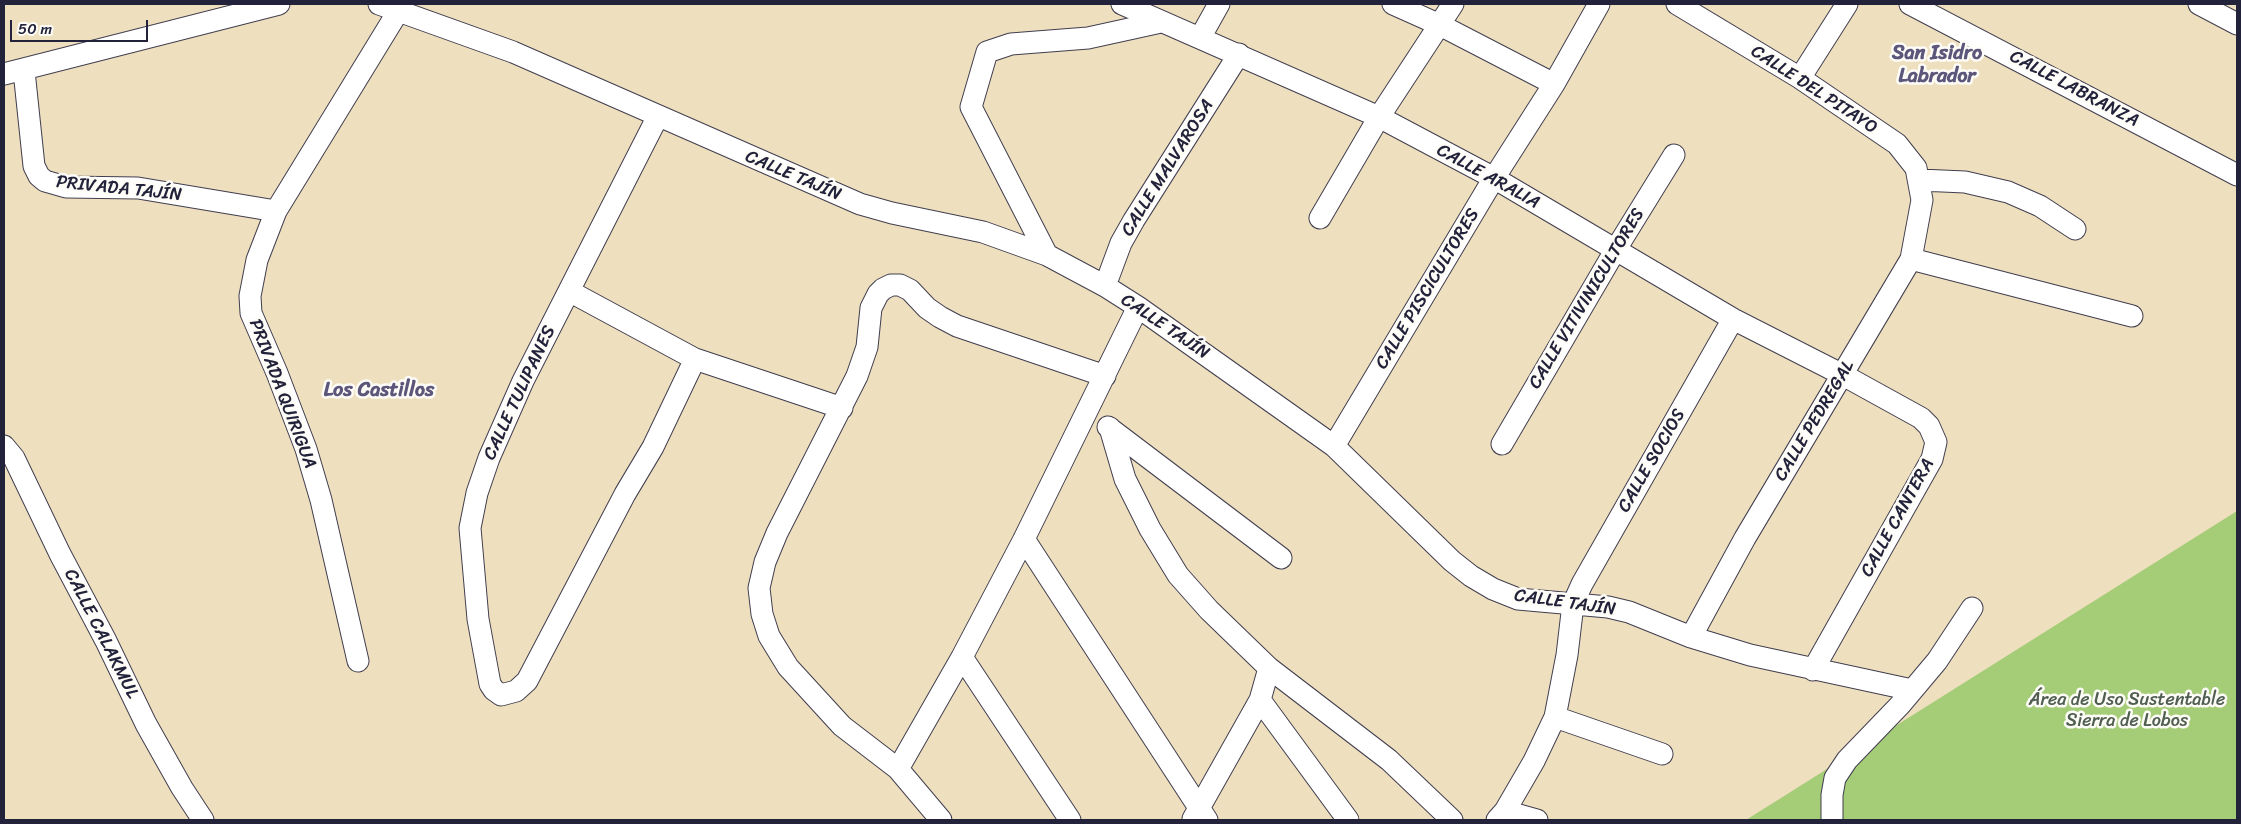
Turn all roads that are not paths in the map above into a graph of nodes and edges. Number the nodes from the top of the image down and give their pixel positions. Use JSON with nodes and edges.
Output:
{"nodes":[{"id":1,"x":279,"y":4,"type":"edge"},
{"id":2,"x":1122,"y":4,"type":"edge"},
{"id":3,"x":1219,"y":4,"type":"edge"},
{"id":4,"x":1393,"y":4,"type":"edge"},
{"id":5,"x":1453,"y":4,"type":"edge"},
{"id":6,"x":1599,"y":4,"type":"edge"},
{"id":7,"x":1677,"y":4,"type":"edge"},
{"id":8,"x":1847,"y":4,"type":"edge"},
{"id":9,"x":1910,"y":4,"type":"edge"},
{"id":10,"x":2199,"y":4,"type":"edge"},
{"id":11,"x":389,"y":7,"type":"edge"},
{"id":12,"x":1161,"y":22,"type":"junction"},
{"id":13,"x":2237,"y":24,"type":"edge"},
{"id":14,"x":1440,"y":25,"type":"junction"},
{"id":15,"x":1200,"y":38,"type":"junction"},
{"id":16,"x":1239,"y":54,"type":"junction"},
{"id":17,"x":14,"y":72,"type":"edge"},
{"id":18,"x":1800,"y":78,"type":"junction"},
{"id":19,"x":1554,"y":84,"type":"junction"},
{"id":20,"x":658,"y":116,"type":"junction"},
{"id":21,"x":1379,"y":117,"type":"junction"},
{"id":22,"x":1674,"y":155,"type":"dead end"},
{"id":23,"x":2237,"y":175,"type":"edge"},
{"id":24,"x":1494,"y":178,"type":"junction"},
{"id":25,"x":1921,"y":190,"type":"junction"},
{"id":26,"x":276,"y":211,"type":"junction"},
{"id":27,"x":1320,"y":218,"type":"dead end"},
{"id":28,"x":2075,"y":229,"type":"dead end"},
{"id":29,"x":1616,"y":249,"type":"junction"},
{"id":30,"x":1046,"y":255,"type":"junction"},
{"id":31,"x":1911,"y":259,"type":"junction"},
{"id":32,"x":1104,"y":286,"type":"junction"},
{"id":33,"x":569,"y":291,"type":"junction"},
{"id":34,"x":1138,"y":307,"type":"junction"},
{"id":35,"x":2132,"y":316,"type":"dead end"},
{"id":36,"x":1733,"y":319,"type":"junction"},
{"id":37,"x":695,"y":359,"type":"junction"},
{"id":38,"x":1843,"y":375,"type":"junction"},
{"id":39,"x":1106,"y":376,"type":"junction"},
{"id":40,"x":842,"y":408,"type":"junction"},
{"id":41,"x":1088,"y":410,"type":"junction"},
{"id":42,"x":1110,"y":428,"type":"junction"},
{"id":43,"x":1502,"y":444,"type":"dead end"},
{"id":44,"x":4,"y":446,"type":"edge"},
{"id":45,"x":1334,"y":446,"type":"junction"},
{"id":46,"x":1024,"y":539,"type":"junction"},
{"id":47,"x":1281,"y":558,"type":"dead end"},
{"id":48,"x":1573,"y":604,"type":"junction"},
{"id":49,"x":1972,"y":608,"type":"dead end"},
{"id":50,"x":1691,"y":637,"type":"junction"},
{"id":51,"x":962,"y":657,"type":"junction"},
{"id":52,"x":358,"y":661,"type":"dead end"},
{"id":53,"x":1269,"y":668,"type":"junction"},
{"id":54,"x":1812,"y":670,"type":"junction"},
{"id":55,"x":1912,"y":690,"type":"junction"},
{"id":56,"x":1260,"y":700,"type":"junction"},
{"id":57,"x":1555,"y":717,"type":"junction"},
{"id":58,"x":1662,"y":754,"type":"dead end"},
{"id":59,"x":898,"y":769,"type":"junction"},
{"id":60,"x":1501,"y":815,"type":"edge"},
{"id":61,"x":1200,"y":816,"type":"edge"},
{"id":62,"x":203,"y":820,"type":"edge"},
{"id":63,"x":941,"y":820,"type":"edge"},
{"id":64,"x":1070,"y":820,"type":"edge"},
{"id":65,"x":1348,"y":820,"type":"edge"},
{"id":66,"x":1452,"y":820,"type":"edge"},
{"id":67,"x":1537,"y":820,"type":"edge"},
{"id":68,"x":1832,"y":820,"type":"edge"}],
"edges":[{"from":1,"to":17,"type":"street"},
{"from":2,"to":12,"type":"street","name":"CALLE ARALIA"},
{"from":3,"to":15,"type":"street"},
{"from":4,"to":14,"type":"street"},
{"from":5,"to":14,"type":"street"},
{"from":6,"to":19,"type":"street","name":"CALLE PISCICULTORES"},
{"from":7,"to":18,"type":"street","name":"CALLE DEL PITAYO"},
{"from":8,"to":18,"type":"street"},
{"from":9,"to":23,"type":"street","name":"CALLE LABRANZA"},
{"from":10,"to":13,"type":"street"},
{"from":11,"to":20,"type":"street","name":"CALLE TAJÍN"},
{"from":11,"to":26,"type":"street","name":"PRIVADA QUIRIGUA"},
{"from":12,"to":15,"type":"street","name":"CALLE ARALIA"},
{"from":12,"to":30,"type":"street"},
{"from":14,"to":19,"type":"street"},
{"from":14,"to":21,"type":"street"},
{"from":15,"to":16,"type":"street","name":"CALLE ARALIA"},
{"from":16,"to":21,"type":"street","name":"CALLE ARALIA"},
{"from":16,"to":32,"type":"street","name":"CALLE MALVAROSA"},
{"from":17,"to":26,"type":"street","name":"PRIVADA TAJÍN"},
{"from":18,"to":25,"type":"street","name":"CALLE DEL PITAYO"},
{"from":19,"to":24,"type":"street","name":"CALLE PISCICULTORES"},
{"from":20,"to":30,"type":"street","name":"CALLE TAJÍN"},
{"from":20,"to":33,"type":"street","name":"CALLE TULIPANES"},
{"from":21,"to":24,"type":"street","name":"CALLE ARALIA"},
{"from":21,"to":27,"type":"street"},
{"from":22,"to":29,"type":"street","name":"CALLE VITIVINICULTORES"},
{"from":24,"to":29,"type":"street","name":"CALLE ARALIA"},
{"from":24,"to":45,"type":"street","name":"CALLE PISCICULTORES"},
{"from":25,"to":28,"type":"street"},
{"from":25,"to":31,"type":"street","name":"CALLE PEDREGAL"},
{"from":26,"to":52,"type":"street","name":"PRIVADA QUIRIGUA"},
{"from":29,"to":36,"type":"street","name":"CALLE ARALIA"},
{"from":29,"to":43,"type":"street","name":"CALLE VITIVINICULTORES"},
{"from":30,"to":32,"type":"street","name":"CALLE TAJÍN"},
{"from":31,"to":35,"type":"street"},
{"from":31,"to":38,"type":"street","name":"CALLE PEDREGAL"},
{"from":32,"to":34,"type":"street","name":"CALLE TAJÍN"},
{"from":33,"to":37,"type":"street"},
{"from":33,"to":37,"type":"street","name":"CALLE TULIPANES"},
{"from":34,"to":39,"type":"street"},
{"from":34,"to":45,"type":"street","name":"CALLE TAJÍN"},
{"from":36,"to":38,"type":"street","name":"CALLE ARALIA"},
{"from":36,"to":48,"type":"street","name":"CALLE SOCIOS"},
{"from":37,"to":40,"type":"street"},
{"from":38,"to":50,"type":"street","name":"CALLE PEDREGAL"},
{"from":38,"to":54,"type":"street","name":"CALLE CANTERA"},
{"from":39,"to":40,"type":"street"},
{"from":39,"to":41,"type":"street"},
{"from":40,"to":59,"type":"street"},
{"from":41,"to":42,"type":"street"},
{"from":41,"to":46,"type":"street"},
{"from":42,"to":47,"type":"street"},
{"from":42,"to":53,"type":"street"},
{"from":44,"to":62,"type":"street","name":"CALLE CALAKMUL"},
{"from":45,"to":48,"type":"street","name":"CALLE TAJÍN"},
{"from":46,"to":51,"type":"street"},
{"from":46,"to":61,"type":"street"},
{"from":48,"to":50,"type":"street","name":"CALLE TAJÍN"},
{"from":48,"to":57,"type":"street","name":"CALLE SOCIOS"},
{"from":49,"to":55,"type":"street"},
{"from":50,"to":54,"type":"street","name":"CALLE TAJÍN"},
{"from":51,"to":59,"type":"street"},
{"from":51,"to":64,"type":"street"},
{"from":53,"to":56,"type":"street"},
{"from":53,"to":66,"type":"street"},
{"from":54,"to":55,"type":"street","name":"CALLE TAJÍN"},
{"from":55,"to":68,"type":"street"},
{"from":56,"to":61,"type":"street"},
{"from":56,"to":65,"type":"street"},
{"from":57,"to":58,"type":"street"},
{"from":57,"to":60,"type":"street","name":"CALLE SOCIOS"},
{"from":59,"to":63,"type":"street"},
{"from":60,"to":67,"type":"street"}]}
